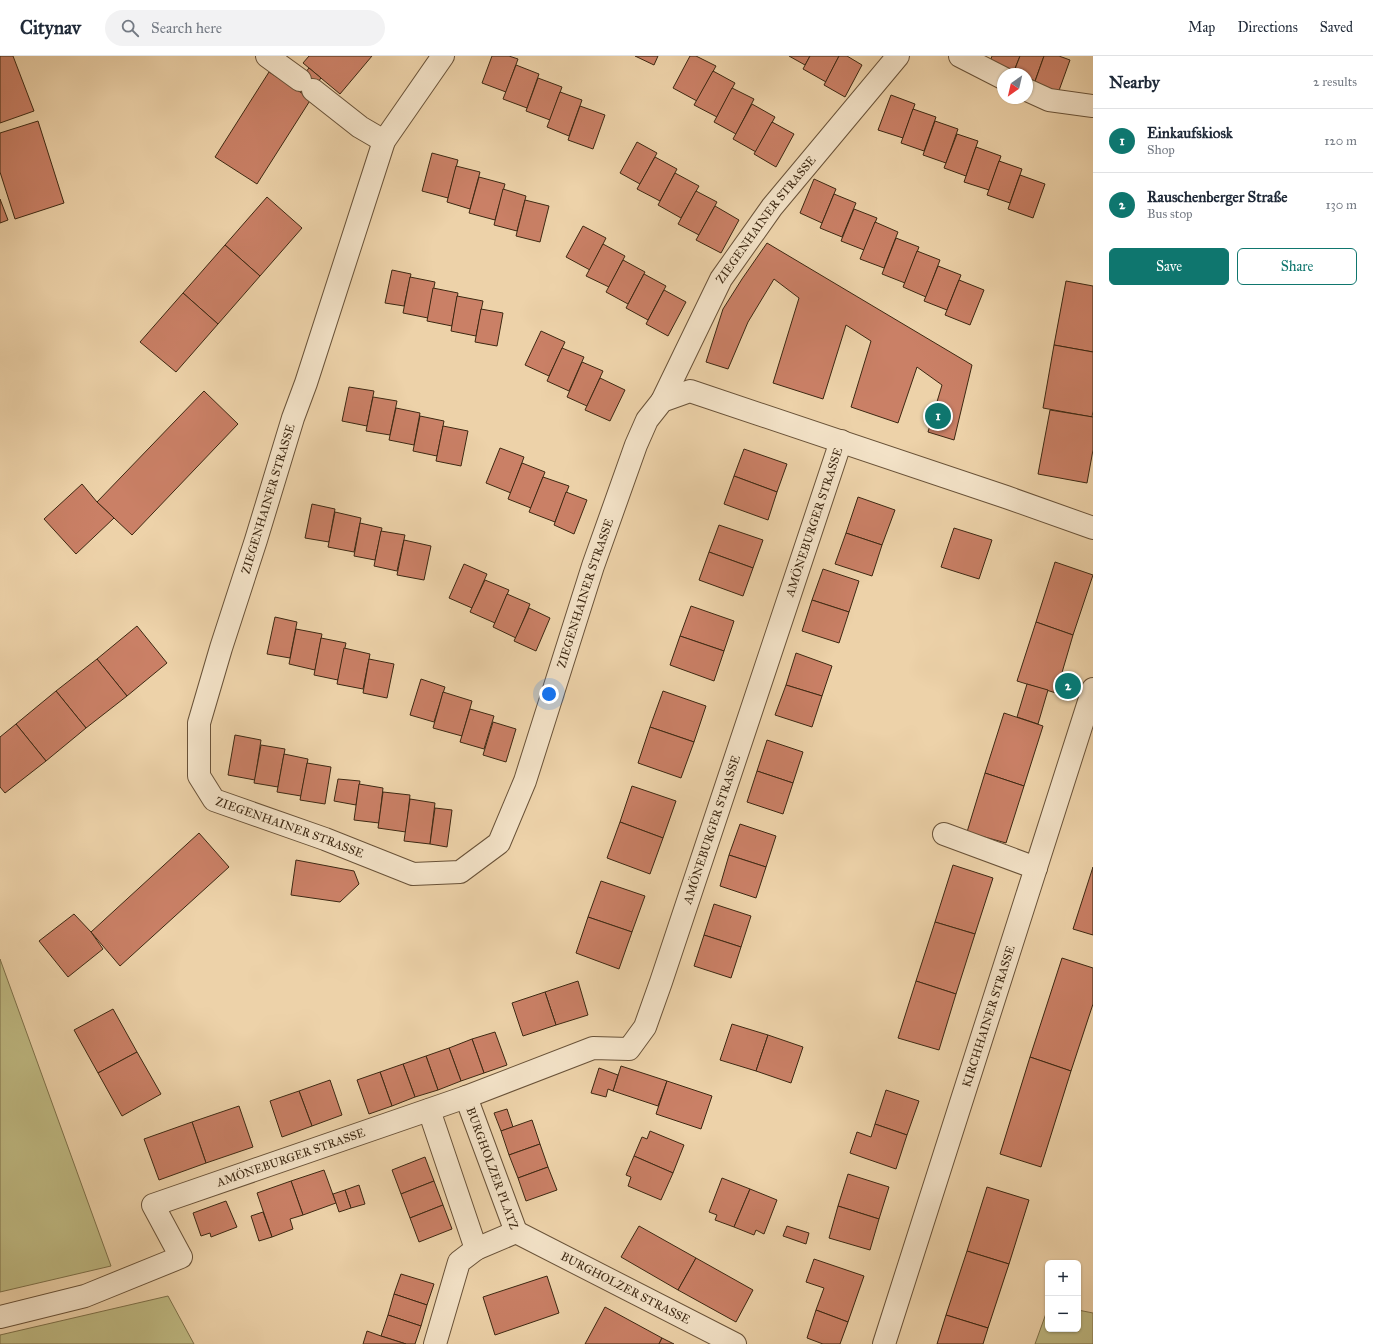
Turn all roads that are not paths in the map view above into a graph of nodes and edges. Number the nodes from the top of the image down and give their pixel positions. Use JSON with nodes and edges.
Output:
{"nodes":[{"id":1,"x":267,"y":56,"type":"edge"},
{"id":2,"x":443,"y":56,"type":"edge"},
{"id":3,"x":898,"y":56,"type":"edge"},
{"id":4,"x":960,"y":56,"type":"edge"},
{"id":5,"x":997,"y":75,"type":"edge"},
{"id":6,"x":1033,"y":93,"type":"edge"},
{"id":7,"x":1093,"y":106,"type":"edge"},
{"id":8,"x":384,"y":141,"type":"junction"},
{"id":9,"x":662,"y":401,"type":"junction"},
{"id":10,"x":841,"y":442,"type":"junction"},
{"id":11,"x":1093,"y":528,"type":"edge"},
{"id":12,"x":1093,"y":689,"type":"edge"},
{"id":13,"x":944,"y":834,"type":"dead end"},
{"id":14,"x":1036,"y":868,"type":"junction"},
{"id":15,"x":466,"y":1097,"type":"junction"},
{"id":16,"x":429,"y":1110,"type":"junction"},
{"id":17,"x":516,"y":1232,"type":"junction"},
{"id":18,"x":476,"y":1249,"type":"junction"},
{"id":19,"x":0,"y":1317,"type":"edge"},
{"id":20,"x":435,"y":1344,"type":"edge"},
{"id":21,"x":735,"y":1344,"type":"edge"},
{"id":22,"x":884,"y":1344,"type":"edge"}],
"edges":[{"from":1,"to":8,"type":"street"},
{"from":2,"to":8,"type":"street","name":"ZIEGENHAINER STRASSE"},
{"from":3,"to":9,"type":"street","name":"ZIEGENHAINER STRASSE"},
{"from":4,"to":5,"type":"street"},
{"from":6,"to":7,"type":"street"},
{"from":8,"to":9,"type":"street","name":"ZIEGENHAINER STRASSE"},
{"from":9,"to":10,"type":"street"},
{"from":10,"to":11,"type":"street"},
{"from":10,"to":15,"type":"street","name":"AMÖNEBURGER STRASSE"},
{"from":12,"to":14,"type":"street","name":"KIRCHHAINER STRASSE"},
{"from":13,"to":14,"type":"street"},
{"from":14,"to":22,"type":"street","name":"KIRCHHAINER STRASSE"},
{"from":15,"to":16,"type":"street","name":"BURGHOLZER PLATZ"},
{"from":15,"to":17,"type":"street","name":"BURGHOLZER PLATZ"},
{"from":16,"to":18,"type":"street"},
{"from":16,"to":19,"type":"street","name":"AMÖNEBURGER STRASSE"},
{"from":17,"to":18,"type":"street","name":"BURGHOLZER PLATZ"},
{"from":17,"to":21,"type":"street","name":"BURGHOLZER STRASSE"},
{"from":18,"to":20,"type":"street","name":"BURGHOLZER PLATZ"}]}
